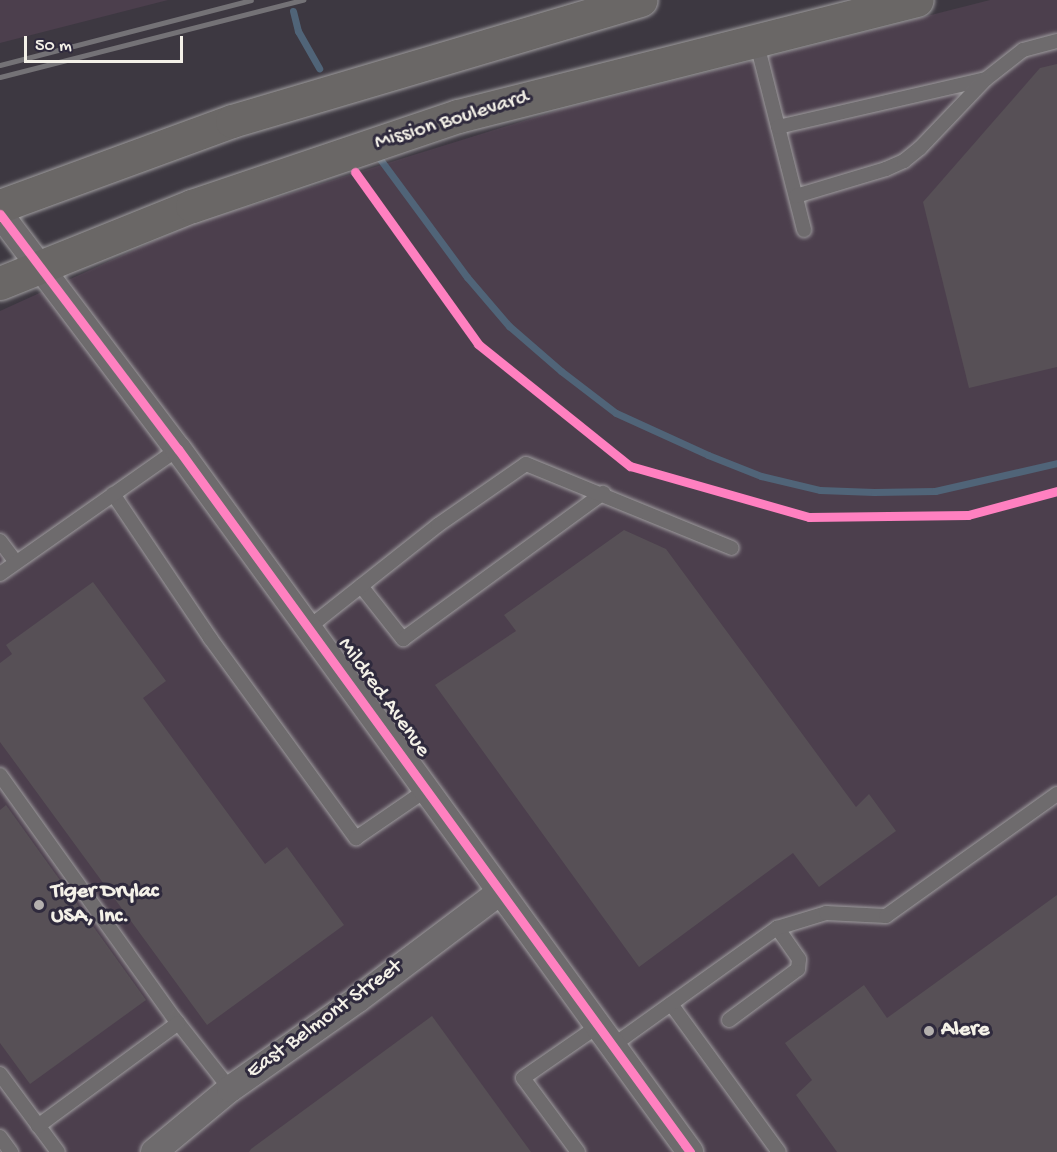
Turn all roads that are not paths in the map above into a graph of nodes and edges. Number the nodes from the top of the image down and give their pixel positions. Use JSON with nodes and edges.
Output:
{"nodes":[{"id":1,"x":640,"y":0,"type":"edge"},
{"id":2,"x":917,"y":0,"type":"edge"},
{"id":3,"x":756,"y":40,"type":"junction"},
{"id":4,"x":1057,"y":41,"type":"edge"},
{"id":5,"x":986,"y":79,"type":"junction"},
{"id":6,"x":778,"y":127,"type":"junction"},
{"id":7,"x":796,"y":196,"type":"junction"},
{"id":8,"x":0,"y":206,"type":"edge"},
{"id":9,"x":0,"y":214,"type":"edge"},
{"id":10,"x":804,"y":230,"type":"dead end"},
{"id":11,"x":42,"y":268,"type":"junction"},
{"id":12,"x":0,"y":283,"type":"edge"},
{"id":13,"x":178,"y":448,"type":"junction"},
{"id":14,"x":603,"y":493,"type":"junction"},
{"id":15,"x":113,"y":494,"type":"junction"},
{"id":16,"x":0,"y":542,"type":"edge"},
{"id":17,"x":732,"y":548,"type":"dead end"},
{"id":18,"x":16,"y":562,"type":"junction"},
{"id":19,"x":0,"y":574,"type":"edge"},
{"id":20,"x":361,"y":586,"type":"junction"},
{"id":21,"x":308,"y":628,"type":"junction"},
{"id":22,"x":0,"y":775,"type":"edge"},
{"id":23,"x":426,"y":790,"type":"junction"},
{"id":24,"x":1057,"y":794,"type":"edge"},
{"id":25,"x":500,"y":892,"type":"junction"},
{"id":26,"x":777,"y":928,"type":"junction"},
{"id":27,"x":672,"y":1004,"type":"junction"},
{"id":28,"x":729,"y":1020,"type":"dead end"},
{"id":29,"x":178,"y":1023,"type":"junction"},
{"id":30,"x":605,"y":1036,"type":"junction"},
{"id":31,"x":0,"y":1074,"type":"edge"},
{"id":32,"x":230,"y":1089,"type":"junction"},
{"id":33,"x":38,"y":1125,"type":"junction"},
{"id":34,"x":0,"y":1137,"type":"edge"},
{"id":35,"x":11,"y":1152,"type":"edge"},
{"id":36,"x":58,"y":1152,"type":"edge"},
{"id":37,"x":154,"y":1152,"type":"edge"},
{"id":38,"x":578,"y":1152,"type":"edge"},
{"id":39,"x":690,"y":1152,"type":"edge"},
{"id":40,"x":779,"y":1152,"type":"edge"}],
"edges":[{"from":1,"to":8,"type":"main road"},
{"from":2,"to":3,"type":"main road","name":"Mission Boulevard"},
{"from":3,"to":6,"type":"lane"},
{"from":3,"to":11,"type":"main road","name":"Mission Boulevard"},
{"from":4,"to":5,"type":"lane"},
{"from":5,"to":6,"type":"lane"},
{"from":5,"to":7,"type":"lane"},
{"from":6,"to":7,"type":"lane"},
{"from":7,"to":10,"type":"lane"},
{"from":9,"to":11,"type":"street","name":"Mildred Avenue"},
{"from":11,"to":12,"type":"main road","name":"Mission Boulevard"},
{"from":11,"to":13,"type":"street","name":"Mildred Avenue"},
{"from":13,"to":15,"type":"lane"},
{"from":13,"to":21,"type":"street","name":"Mildred Avenue"},
{"from":14,"to":17,"type":"lane"},
{"from":14,"to":20,"type":"lane"},
{"from":14,"to":20,"type":"lane"},
{"from":15,"to":18,"type":"lane"},
{"from":15,"to":23,"type":"lane"},
{"from":16,"to":18,"type":"lane"},
{"from":18,"to":19,"type":"lane"},
{"from":20,"to":21,"type":"lane"},
{"from":21,"to":23,"type":"street","name":"Mildred Avenue"},
{"from":22,"to":29,"type":"lane"},
{"from":23,"to":25,"type":"street","name":"Mildred Avenue"},
{"from":24,"to":26,"type":"lane"},
{"from":25,"to":30,"type":"street","name":"Mildred Avenue"},
{"from":25,"to":32,"type":"street","name":"East Belmont Street"},
{"from":26,"to":27,"type":"lane"},
{"from":26,"to":28,"type":"lane"},
{"from":27,"to":30,"type":"lane"},
{"from":27,"to":40,"type":"lane"},
{"from":29,"to":32,"type":"lane"},
{"from":29,"to":33,"type":"lane"},
{"from":30,"to":38,"type":"lane"},
{"from":30,"to":39,"type":"street","name":"Mildred Avenue"},
{"from":31,"to":33,"type":"lane"},
{"from":32,"to":37,"type":"street","name":"East Belmont Street"},
{"from":33,"to":36,"type":"lane"},
{"from":34,"to":35,"type":"lane"}]}
